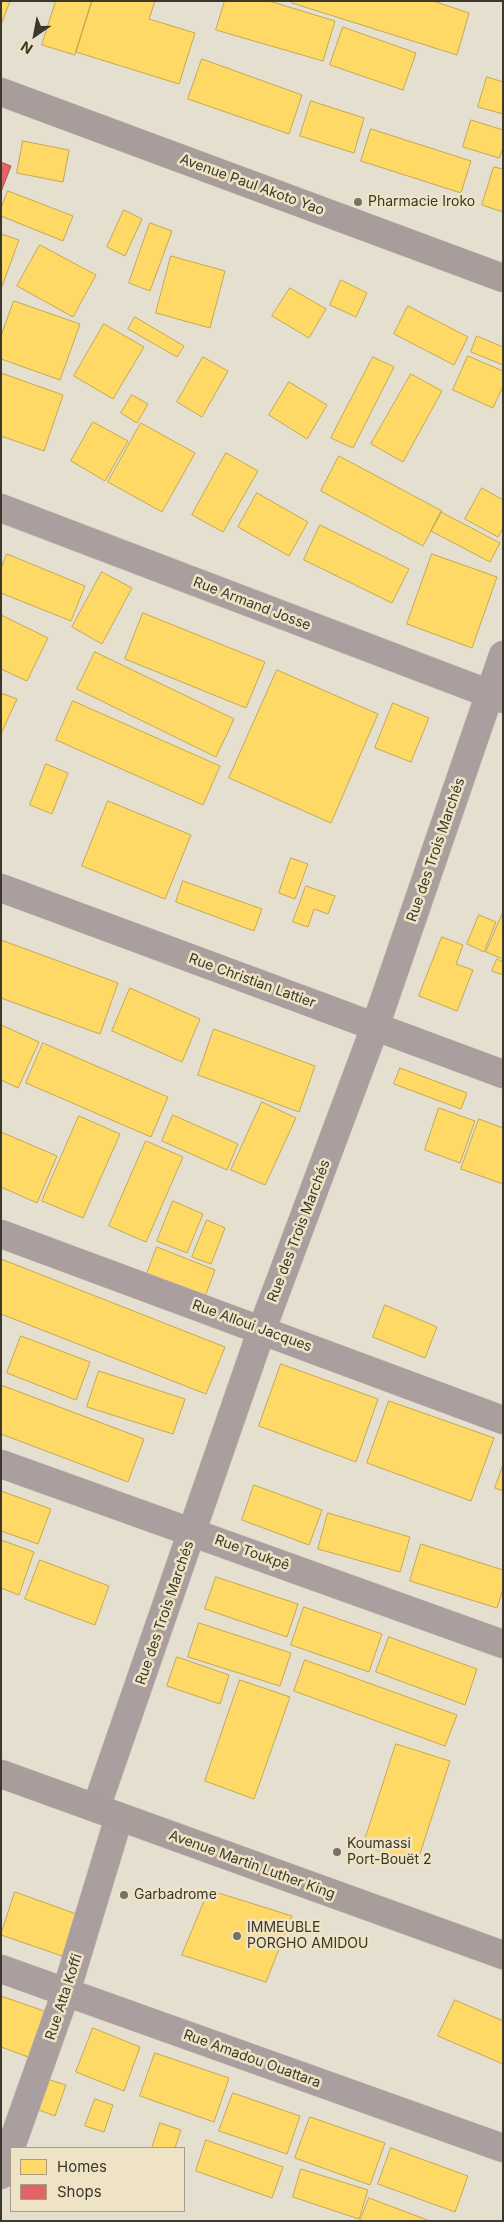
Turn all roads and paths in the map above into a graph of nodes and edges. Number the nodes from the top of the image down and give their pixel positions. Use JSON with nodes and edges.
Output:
{"nodes":[{"id":1,"x":1,"y":92,"type":"edge"},
{"id":2,"x":503,"y":278,"type":"edge"},
{"id":3,"x":1,"y":508,"type":"edge"},
{"id":4,"x":503,"y":655,"type":"edge"},
{"id":5,"x":496,"y":697,"type":"edge"},
{"id":6,"x":1,"y":888,"type":"edge"},
{"id":7,"x":375,"y":1027,"type":"junction"},
{"id":8,"x":503,"y":1074,"type":"edge"},
{"id":9,"x":1,"y":1234,"type":"edge"},
{"id":10,"x":262,"y":1329,"type":"junction"},
{"id":11,"x":503,"y":1420,"type":"edge"},
{"id":12,"x":1,"y":1464,"type":"edge"},
{"id":13,"x":193,"y":1532,"type":"junction"},
{"id":14,"x":503,"y":1644,"type":"edge"},
{"id":15,"x":1,"y":1774,"type":"edge"},
{"id":16,"x":108,"y":1812,"type":"junction"},
{"id":17,"x":503,"y":1955,"type":"edge"},
{"id":18,"x":1,"y":1969,"type":"edge"},
{"id":19,"x":66,"y":1992,"type":"junction"},
{"id":20,"x":11,"y":2147,"type":"edge"},
{"id":21,"x":503,"y":2148,"type":"edge"},
{"id":22,"x":10,"y":2150,"type":"edge"},
{"id":23,"x":1,"y":2175,"type":"edge"}],
"edges":[{"from":1,"to":2,"type":"street","name":"Avenue Paul Akoto Yao"},
{"from":3,"to":5,"type":"street","name":"Rue Armand Josse"},
{"from":4,"to":5,"type":"street","name":"Rue des Trois Marchés"},
{"from":5,"to":7,"type":"street","name":"Rue des Trois Marchés"},
{"from":6,"to":7,"type":"street","name":"Rue Christian Lattier"},
{"from":7,"to":8,"type":"street","name":"Rue Christian Lattier"},
{"from":7,"to":10,"type":"street","name":"Rue des Trois Marchés"},
{"from":9,"to":10,"type":"street","name":"Rue Alloui Jacques"},
{"from":10,"to":11,"type":"street","name":"Rue Alloui Jacques"},
{"from":10,"to":13,"type":"street","name":"Rue des Trois Marchés"},
{"from":12,"to":13,"type":"street","name":"Rue Toukpê"},
{"from":13,"to":14,"type":"street","name":"Rue Toukpê"},
{"from":13,"to":16,"type":"street","name":"Rue des Trois Marchés"},
{"from":15,"to":16,"type":"street","name":"Avenue Martin Luther King"},
{"from":16,"to":17,"type":"street","name":"Avenue Martin Luther King"},
{"from":16,"to":19,"type":"street","name":"Rue Atta Koffi"},
{"from":18,"to":19,"type":"street","name":"Rue Amadou Ouattara"},
{"from":19,"to":20,"type":"street","name":"Rue Atta Koffi"},
{"from":19,"to":21,"type":"street","name":"Rue Amadou Ouattara"},
{"from":22,"to":23,"type":"street","name":"Rue Atta Koffi"}]}
